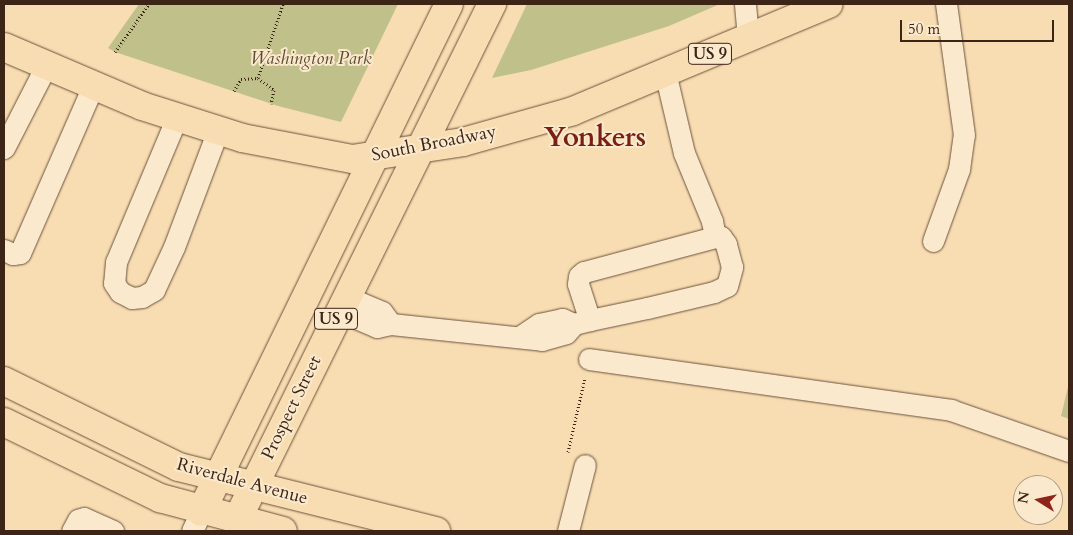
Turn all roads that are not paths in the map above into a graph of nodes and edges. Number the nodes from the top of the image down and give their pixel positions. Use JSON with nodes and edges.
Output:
{"nodes":[{"id":1,"x":449,"y":4,"type":"edge"},
{"id":2,"x":492,"y":4,"type":"edge"},
{"id":3,"x":745,"y":4,"type":"edge"},
{"id":4,"x":829,"y":4,"type":"edge"},
{"id":5,"x":946,"y":4,"type":"edge"},
{"id":6,"x":748,"y":38,"type":"junction"},
{"id":7,"x":4,"y":47,"type":"edge"},
{"id":8,"x":46,"y":66,"type":"junction"},
{"id":9,"x":665,"y":72,"type":"junction"},
{"id":10,"x":93,"y":86,"type":"junction"},
{"id":11,"x":177,"y":118,"type":"junction"},
{"id":12,"x":218,"y":130,"type":"junction"},
{"id":13,"x":4,"y":148,"type":"edge"},
{"id":14,"x":419,"y":151,"type":"junction"},
{"id":15,"x":374,"y":157,"type":"junction"},
{"id":16,"x":710,"y":239,"type":"junction"},
{"id":17,"x":933,"y":241,"type":"dead end"},
{"id":18,"x":4,"y":250,"type":"edge"},
{"id":19,"x":344,"y":304,"type":"junction"},
{"id":20,"x":582,"y":322,"type":"junction"},
{"id":21,"x":589,"y":359,"type":"road end"},
{"id":22,"x":4,"y":381,"type":"edge"},
{"id":23,"x":4,"y":422,"type":"edge"},
{"id":24,"x":1069,"y":451,"type":"edge"},
{"id":25,"x":576,"y":460,"type":"road end"},
{"id":26,"x":218,"y":479,"type":"junction"},
{"id":27,"x":253,"y":487,"type":"junction"},
{"id":28,"x":197,"y":522,"type":"edge"},
{"id":29,"x":234,"y":526,"type":"edge"},
{"id":30,"x":72,"y":531,"type":"edge"},
{"id":31,"x":113,"y":531,"type":"edge"},
{"id":32,"x":283,"y":531,"type":"edge"},
{"id":33,"x":436,"y":531,"type":"edge"},
{"id":34,"x":568,"y":531,"type":"edge"}],
"edges":[{"from":1,"to":15,"type":"main road","name":"Prospect Street"},
{"from":2,"to":14,"type":"main road","name":"Prospect Street"},
{"from":3,"to":6,"type":"street"},
{"from":4,"to":6,"type":"main road","name":"South Broadway","number":"US 9"},
{"from":5,"to":17,"type":"street"},
{"from":6,"to":9,"type":"main road","name":"South Broadway","number":"US 9"},
{"from":7,"to":8,"type":"main road","name":"South Broadway","number":"US 9"},
{"from":8,"to":10,"type":"main road","name":"South Broadway","number":"US 9"},
{"from":8,"to":13,"type":"street"},
{"from":9,"to":14,"type":"main road","name":"South Broadway","number":"US 9"},
{"from":9,"to":16,"type":"street"},
{"from":10,"to":11,"type":"main road","name":"South Broadway","number":"US 9"},
{"from":10,"to":18,"type":"street"},
{"from":11,"to":12,"type":"main road","name":"South Broadway","number":"US 9"},
{"from":11,"to":12,"type":"street"},
{"from":12,"to":15,"type":"main road","name":"South Broadway","number":"US 9"},
{"from":14,"to":15,"type":"main road","name":"South Broadway","number":"US 9"},
{"from":14,"to":19,"type":"main road","name":"Prospect Street","number":"US 9"},
{"from":15,"to":26,"type":"main road","name":"Prospect Street"},
{"from":16,"to":20,"type":"street"},
{"from":16,"to":20,"type":"street"},
{"from":19,"to":20,"type":"street"},
{"from":19,"to":27,"type":"main road","name":"Prospect Street","number":"US 9"},
{"from":21,"to":24,"type":"street"},
{"from":22,"to":26,"type":"main road","name":"Riverdale Avenue"},
{"from":23,"to":28,"type":"main road","name":"Riverdale Avenue"},
{"from":25,"to":34,"type":"street"},
{"from":26,"to":27,"type":"main road","name":"Riverdale Avenue"},
{"from":26,"to":28,"type":"main road","name":"Prospect Street"},
{"from":27,"to":29,"type":"main road","name":"Prospect Street","number":"US 9"},
{"from":27,"to":33,"type":"main road","name":"Riverdale Avenue"},
{"from":28,"to":29,"type":"main road","name":"Riverdale Avenue"},
{"from":29,"to":32,"type":"main road","name":"Riverdale Avenue"},
{"from":30,"to":31,"type":"street"}]}
